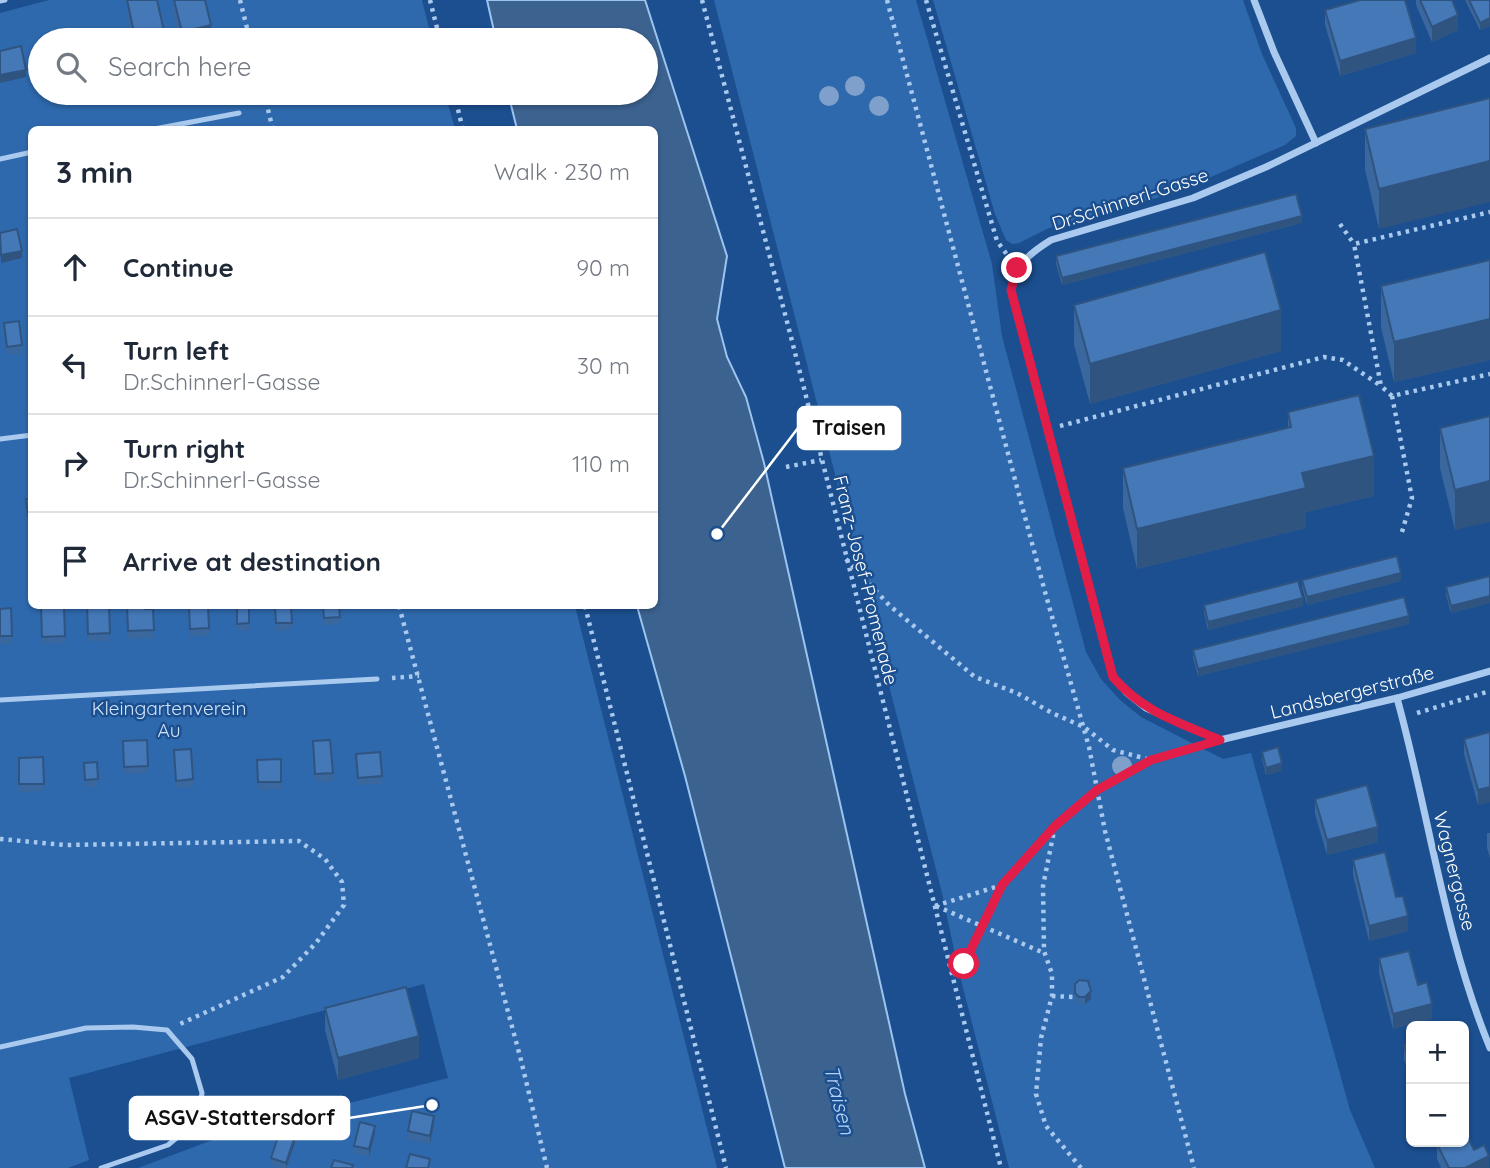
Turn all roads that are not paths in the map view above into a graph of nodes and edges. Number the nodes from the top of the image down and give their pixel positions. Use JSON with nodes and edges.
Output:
{"nodes":[{"id":1,"x":5,"y":0,"type":"edge"},
{"id":2,"x":1254,"y":0,"type":"edge"},
{"id":3,"x":0,"y":1,"type":"edge"},
{"id":4,"x":1490,"y":58,"type":"edge"},
{"id":5,"x":239,"y":113,"type":"dead end"},
{"id":6,"x":170,"y":126,"type":"edge"},
{"id":7,"x":1316,"y":143,"type":"junction"},
{"id":8,"x":28,"y":153,"type":"edge"},
{"id":9,"x":0,"y":159,"type":"edge"},
{"id":10,"x":28,"y":436,"type":"edge"},
{"id":11,"x":0,"y":439,"type":"edge"},
{"id":12,"x":1490,"y":671,"type":"edge"},
{"id":13,"x":377,"y":678,"type":"road end"},
{"id":14,"x":1397,"y":698,"type":"junction"},
{"id":15,"x":0,"y":700,"type":"edge"},
{"id":16,"x":1220,"y":740,"type":"joint"},
{"id":17,"x":0,"y":1047,"type":"edge"},
{"id":18,"x":1490,"y":1048,"type":"edge"},
{"id":19,"x":101,"y":1168,"type":"edge"}],
"edges":[{"from":1,"to":3,"type":"lane"},
{"from":2,"to":7,"type":"street"},
{"from":4,"to":7,"type":"street","name":"Dr.Schinnerl-Gasse"},
{"from":5,"to":6,"type":"lane"},
{"from":7,"to":16,"type":"street","name":"Dr.Schinnerl-Gasse"},
{"from":8,"to":9,"type":"lane"},
{"from":10,"to":11,"type":"lane"},
{"from":12,"to":14,"type":"street","name":"Landsbergerstraße"},
{"from":13,"to":15,"type":"lane"},
{"from":14,"to":16,"type":"street","name":"Landsbergerstraße"},
{"from":14,"to":18,"type":"street","name":"Wagnergasse"},
{"from":17,"to":19,"type":"lane"}]}
